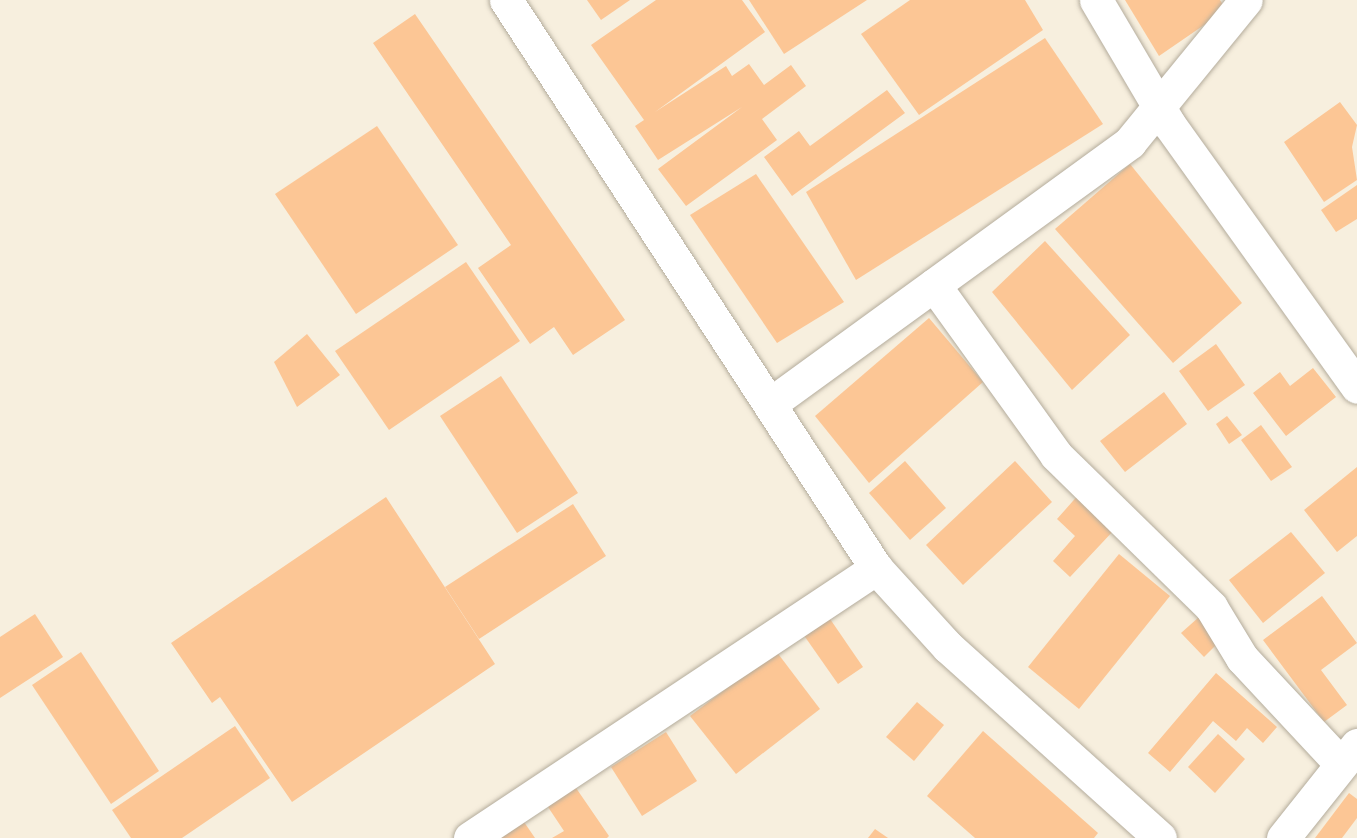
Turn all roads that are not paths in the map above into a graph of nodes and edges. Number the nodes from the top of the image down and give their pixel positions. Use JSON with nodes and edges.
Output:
{"nodes":[{"id":1,"x":506,"y":0,"type":"edge"},
{"id":2,"x":1096,"y":0,"type":"edge"},
{"id":3,"x":1246,"y":0,"type":"edge"},
{"id":4,"x":1159,"y":107,"type":"junction"},
{"id":5,"x":934,"y":285,"type":"junction"},
{"id":6,"x":1354,"y":377,"type":"edge"},
{"id":7,"x":770,"y":404,"type":"junction"},
{"id":8,"x":876,"y":568,"type":"junction"},
{"id":9,"x":1349,"y":754,"type":"edge"},
{"id":10,"x":1155,"y":837,"type":"edge"},
{"id":11,"x":470,"y":838,"type":"edge"},
{"id":12,"x":1283,"y":838,"type":"edge"}],
"edges":[{"from":1,"to":7,"type":"street"},
{"from":2,"to":4,"type":"street"},
{"from":3,"to":4,"type":"street"},
{"from":4,"to":5,"type":"street"},
{"from":4,"to":6,"type":"street"},
{"from":5,"to":7,"type":"street"},
{"from":5,"to":9,"type":"street"},
{"from":7,"to":8,"type":"street"},
{"from":8,"to":10,"type":"street"},
{"from":8,"to":11,"type":"street"},
{"from":9,"to":12,"type":"street"}]}
